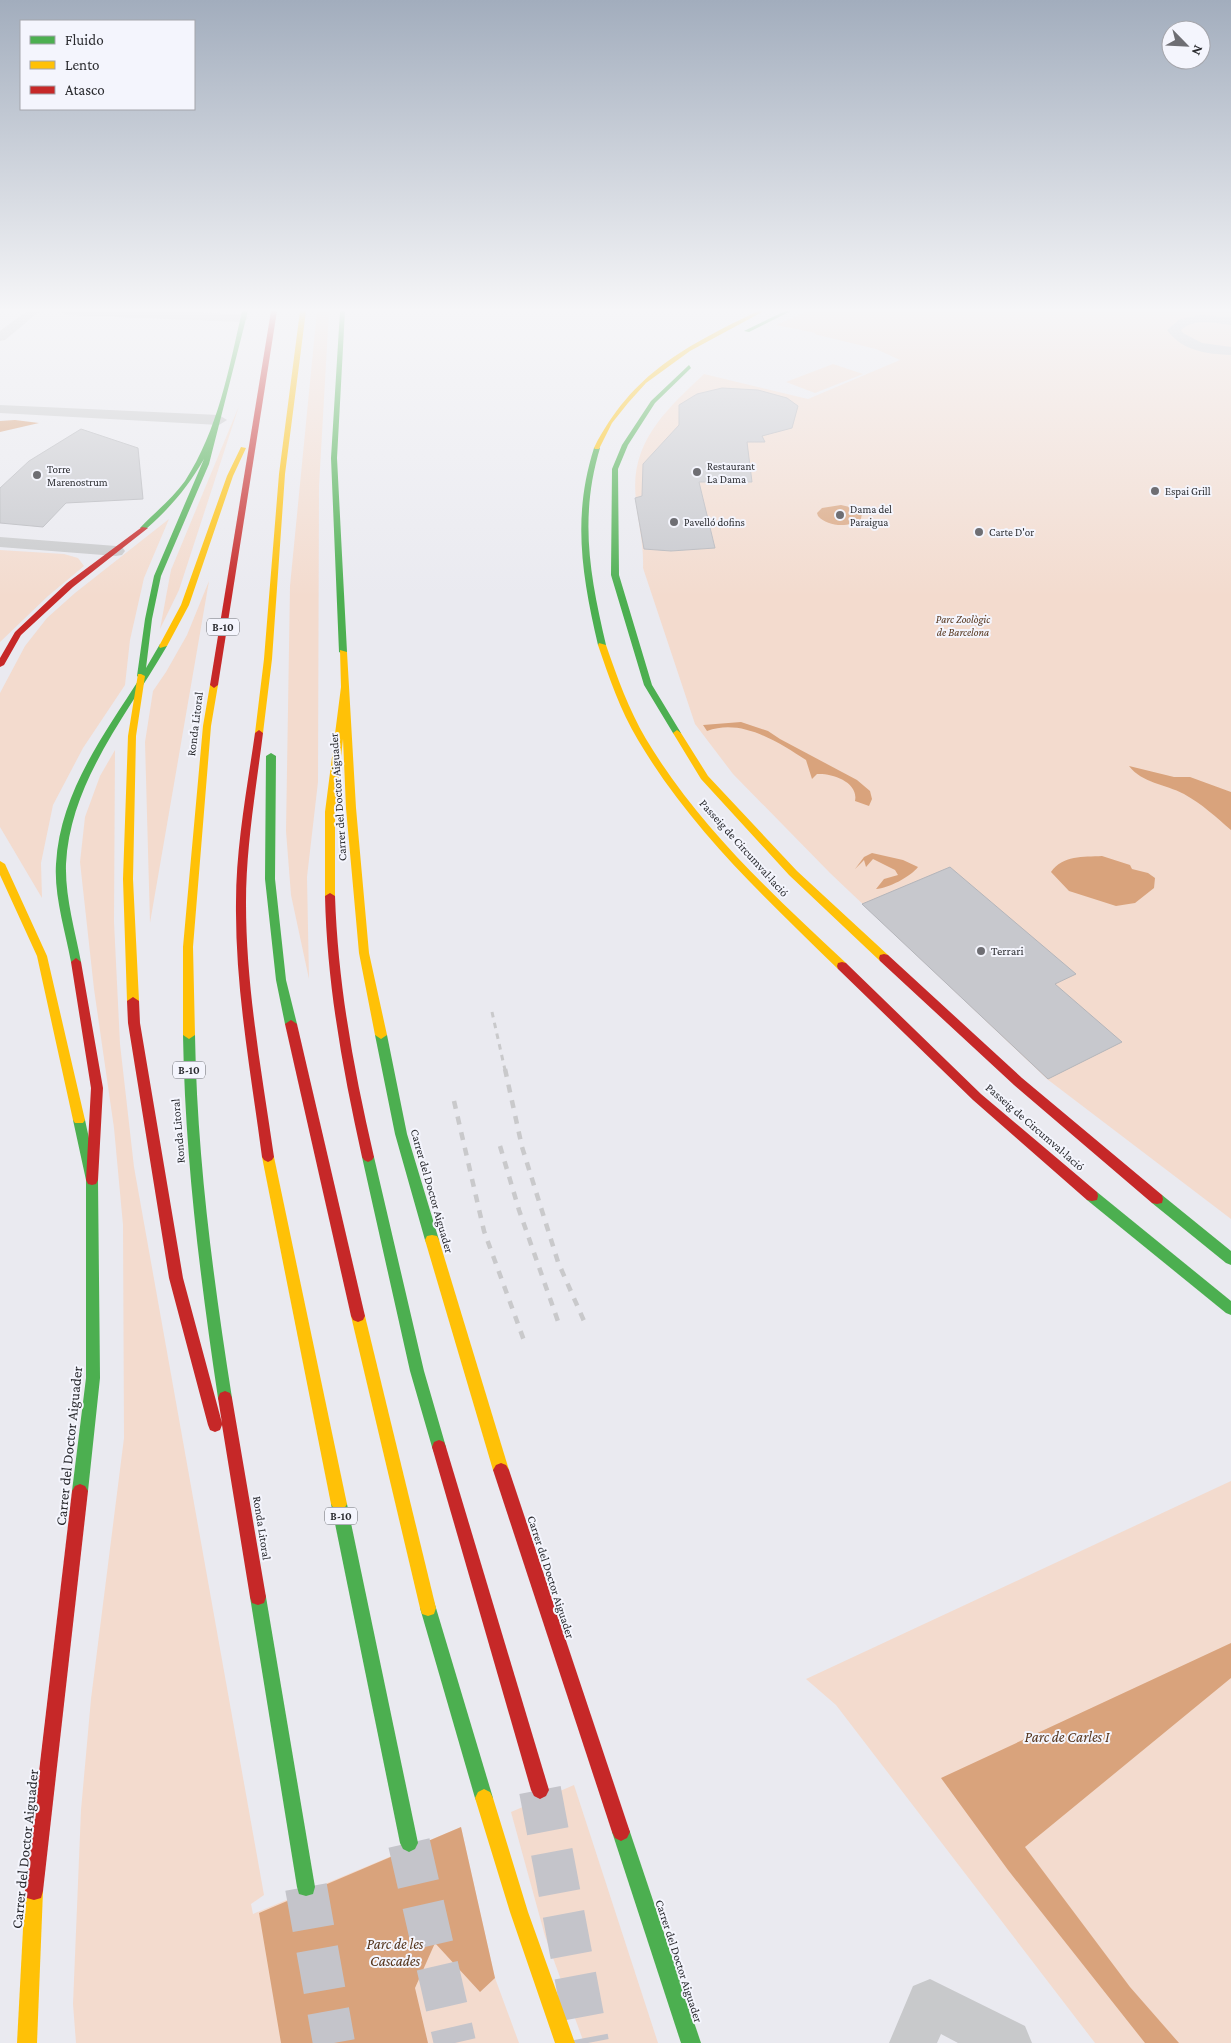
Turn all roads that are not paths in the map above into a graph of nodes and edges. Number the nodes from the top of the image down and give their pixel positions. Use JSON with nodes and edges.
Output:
{"nodes":[{"id":1,"x":221,"y":406,"type":"edge"},
{"id":2,"x":260,"y":406,"type":"edge"},
{"id":3,"x":291,"y":406,"type":"edge"},
{"id":4,"x":337,"y":406,"type":"edge"},
{"id":5,"x":622,"y":406,"type":"edge"},
{"id":6,"x":651,"y":406,"type":"edge"},
{"id":7,"x":0,"y":409,"type":"edge"},
{"id":8,"x":258,"y":418,"type":"junction"},
{"id":9,"x":217,"y":424,"type":"junction"},
{"id":10,"x":0,"y":542,"type":"edge"},
{"id":11,"x":116,"y":551,"type":"junction"},
{"id":12,"x":268,"y":659,"type":"junction"},
{"id":13,"x":0,"y":665,"type":"edge"},
{"id":14,"x":345,"y":685,"type":"junction"},
{"id":15,"x":0,"y":864,"type":"edge"},
{"id":16,"x":92,"y":1180,"type":"junction"},
{"id":17,"x":1231,"y":1259,"type":"edge"},
{"id":18,"x":1231,"y":1310,"type":"edge"},
{"id":19,"x":247,"y":1521,"type":"junction"},
{"id":20,"x":540,"y":1790,"type":"tunnel mouth"},
{"id":21,"x":409,"y":1843,"type":"tunnel mouth"},
{"id":22,"x":306,"y":1887,"type":"tunnel mouth"},
{"id":23,"x":27,"y":2043,"type":"edge"},
{"id":24,"x":565,"y":2043,"type":"edge"},
{"id":25,"x":691,"y":2043,"type":"edge"},
{"id":26,"x":913,"y":2043,"type":"edge"},
{"id":27,"x":1008,"y":2043,"type":"edge"}],
"edges":[{"from":1,"to":9,"type":"main road"},
{"from":2,"to":8,"type":"main road","name":"Ronda Litoral","number":"B-10"},
{"from":3,"to":12,"type":"main road","number":"B-10"},
{"from":4,"to":14,"type":"main road","name":"Carrer del Doctor Aiguader"},
{"from":5,"to":18,"type":"main road","name":"Passeig de Circumval·lació"},
{"from":6,"to":17,"type":"main road","name":"Passeig de Circumval·lació"},
{"from":7,"to":9,"type":"street"},
{"from":8,"to":16,"type":"main road"},
{"from":8,"to":19,"type":"main road","name":"Ronda Litoral","number":"B-10"},
{"from":9,"to":11,"type":"main road"},
{"from":9,"to":19,"type":"main road"},
{"from":10,"to":11,"type":"street"},
{"from":11,"to":13,"type":"main road"},
{"from":12,"to":21,"type":"main road","number":"B-10"},
{"from":12,"to":24,"type":"main road"},
{"from":14,"to":20,"type":"main road"},
{"from":14,"to":25,"type":"main road","name":"Carrer del Doctor Aiguader"},
{"from":15,"to":16,"type":"main road","name":"Carrer del Doctor Aiguader"},
{"from":16,"to":23,"type":"main road","name":"Carrer del Doctor Aiguader"},
{"from":19,"to":22,"type":"main road","name":"Ronda Litoral","number":"B-10"},
{"from":26,"to":27,"type":"street"}]}
